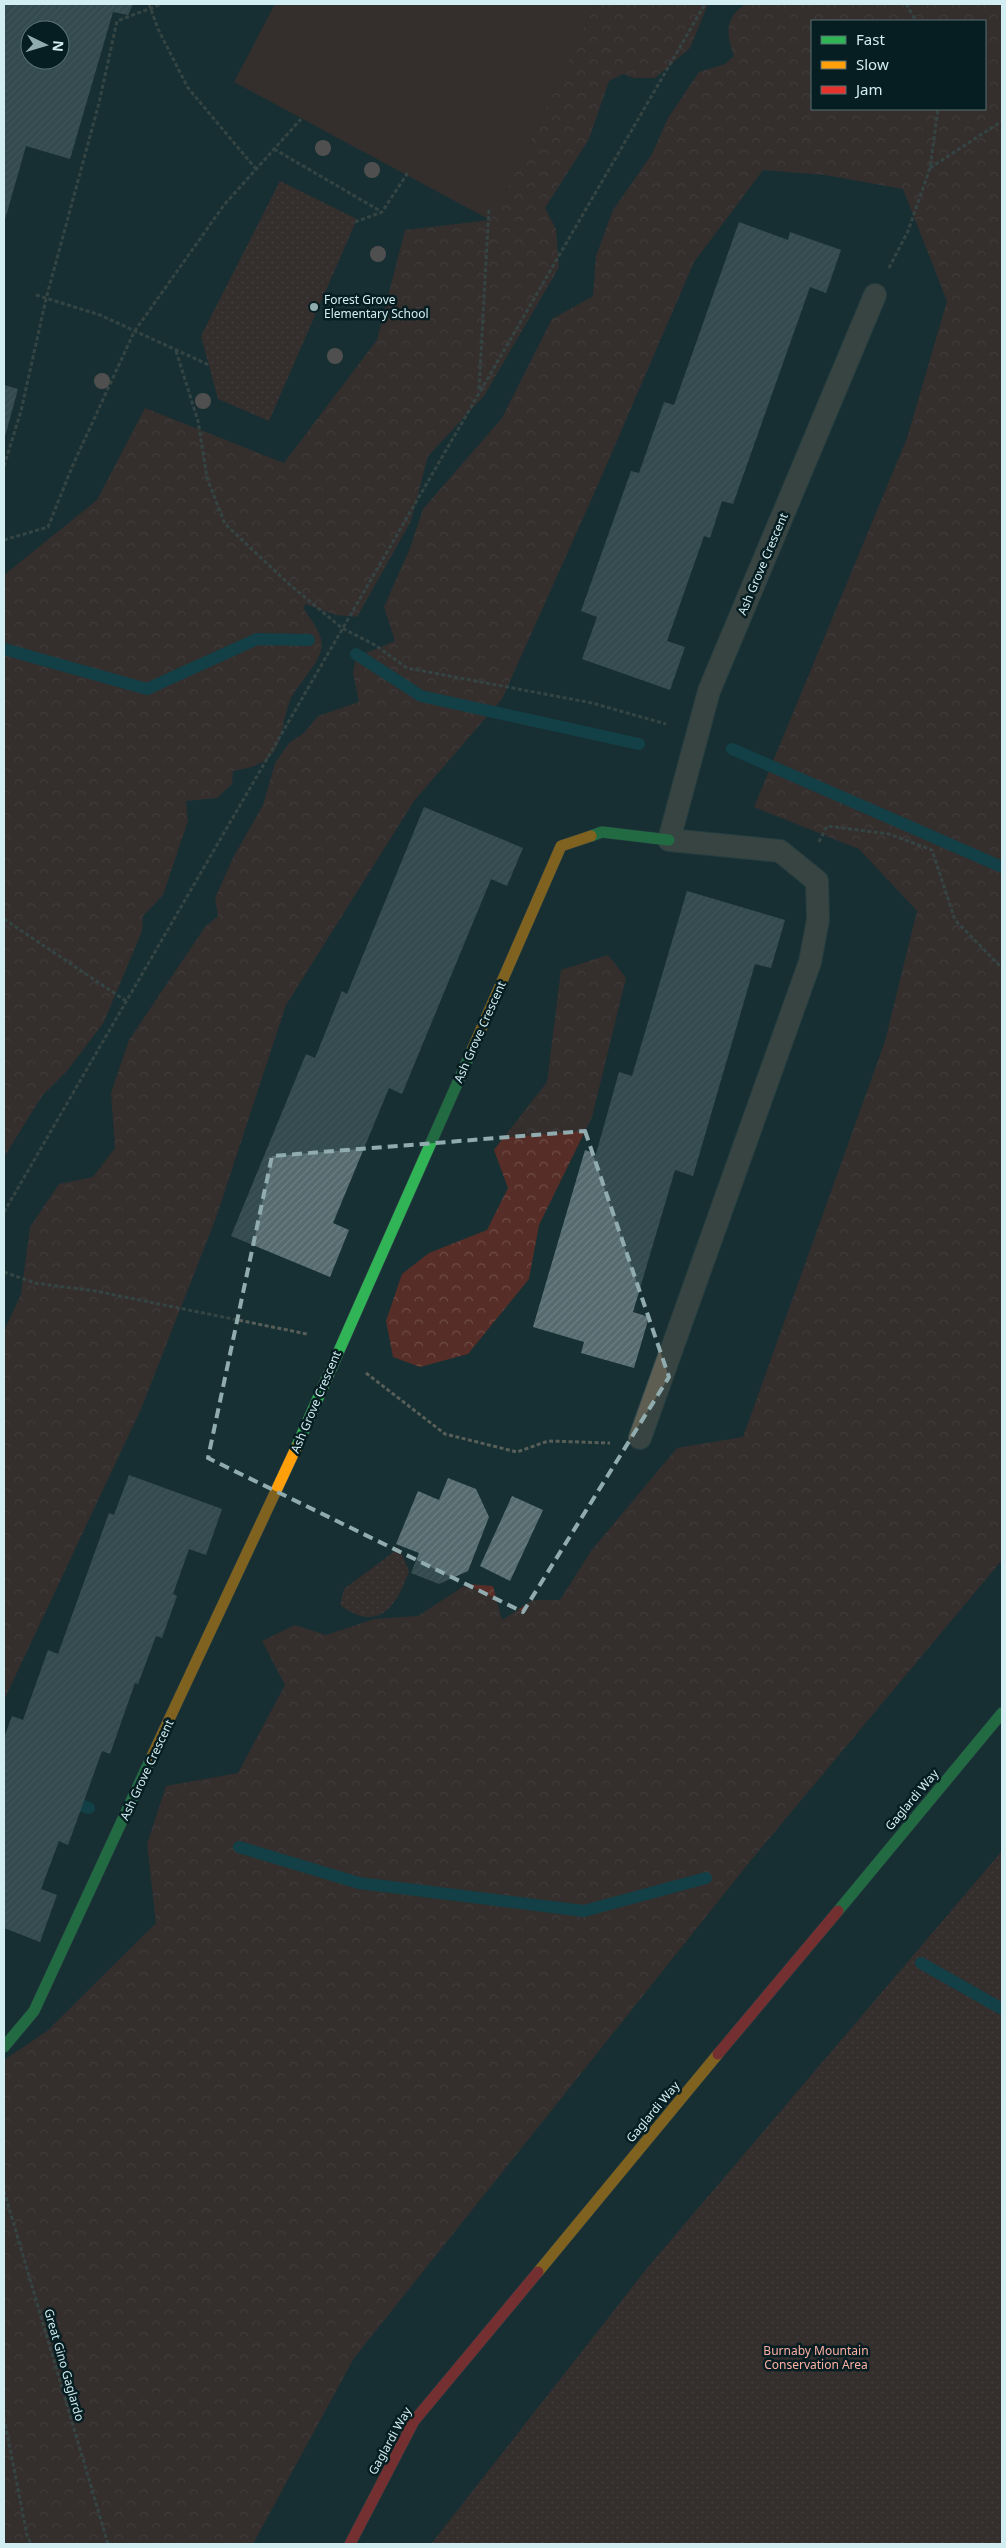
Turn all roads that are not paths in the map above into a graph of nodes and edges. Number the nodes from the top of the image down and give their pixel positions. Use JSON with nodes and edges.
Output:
{"nodes":[{"id":1,"x":875,"y":295,"type":"dead end"},
{"id":2,"x":669,"y":840,"type":"junction"},
{"id":3,"x":640,"y":1438,"type":"road end"},
{"id":4,"x":1002,"y":1713,"type":"edge"},
{"id":5,"x":4,"y":2047,"type":"edge"},
{"id":6,"x":350,"y":2544,"type":"edge"}],
"edges":[{"from":1,"to":2,"type":"lane","name":"Ash Grove Crescent"},
{"from":2,"to":3,"type":"lane","name":"Ash Grove Crescent"},
{"from":2,"to":5,"type":"street","name":"Ash Grove Crescent"},
{"from":4,"to":6,"type":"street","name":"Gaglardi Way"}]}
